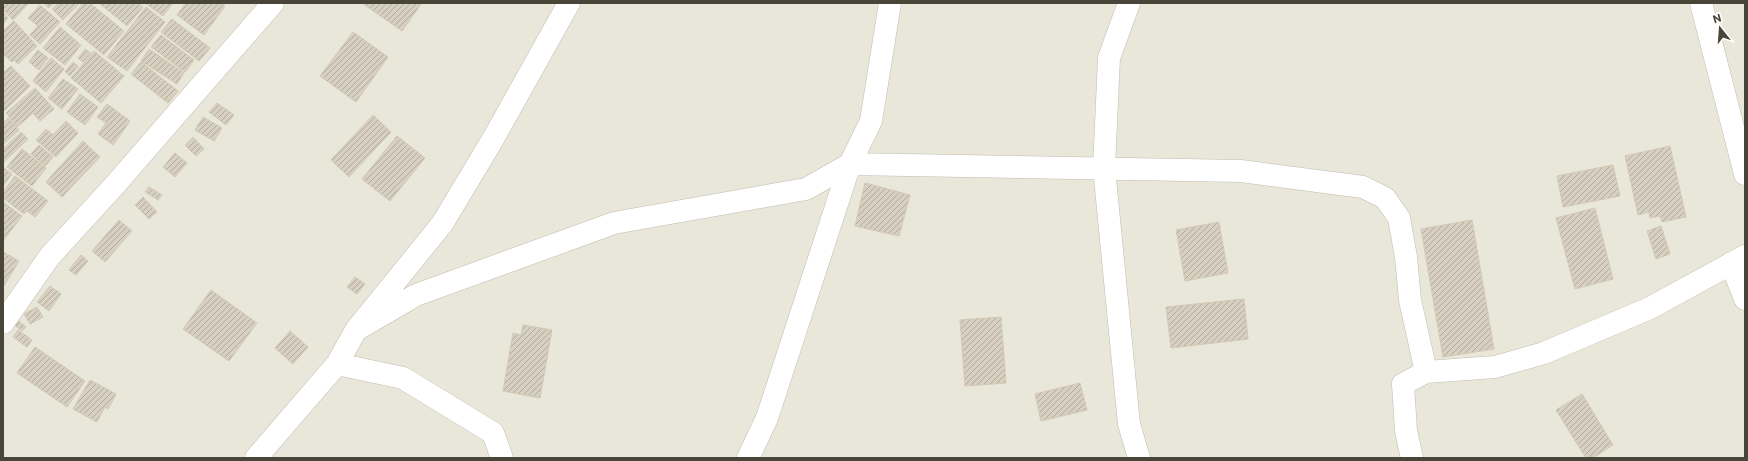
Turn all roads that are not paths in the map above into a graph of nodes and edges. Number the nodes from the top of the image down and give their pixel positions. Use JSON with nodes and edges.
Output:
{"nodes":[{"id":1,"x":273,"y":3,"type":"edge"},
{"id":2,"x":569,"y":3,"type":"edge"},
{"id":3,"x":890,"y":3,"type":"edge"},
{"id":4,"x":1129,"y":3,"type":"edge"},
{"id":5,"x":1701,"y":3,"type":"edge"},
{"id":6,"x":850,"y":164,"type":"junction"},
{"id":7,"x":1104,"y":168,"type":"junction"},
{"id":8,"x":1745,"y":174,"type":"edge"},
{"id":9,"x":1738,"y":260,"type":"edge"},
{"id":10,"x":1745,"y":299,"type":"edge"},
{"id":11,"x":3,"y":322,"type":"edge"},
{"id":12,"x":356,"y":330,"type":"junction"},
{"id":13,"x":337,"y":364,"type":"junction"},
{"id":14,"x":1426,"y":372,"type":"junction"},
{"id":15,"x":256,"y":458,"type":"edge"},
{"id":16,"x":502,"y":458,"type":"edge"},
{"id":17,"x":748,"y":458,"type":"edge"},
{"id":18,"x":1139,"y":458,"type":"edge"},
{"id":19,"x":1412,"y":458,"type":"edge"}],
"edges":[{"from":1,"to":11,"type":"street"},
{"from":2,"to":12,"type":"street"},
{"from":3,"to":6,"type":"street"},
{"from":4,"to":7,"type":"street"},
{"from":5,"to":8,"type":"street"},
{"from":6,"to":7,"type":"street"},
{"from":6,"to":12,"type":"street"},
{"from":6,"to":17,"type":"street"},
{"from":7,"to":14,"type":"street"},
{"from":7,"to":18,"type":"street"},
{"from":9,"to":10,"type":"street"},
{"from":9,"to":14,"type":"street"},
{"from":12,"to":13,"type":"street"},
{"from":13,"to":15,"type":"street"},
{"from":13,"to":16,"type":"street"},
{"from":14,"to":19,"type":"street"}]}
